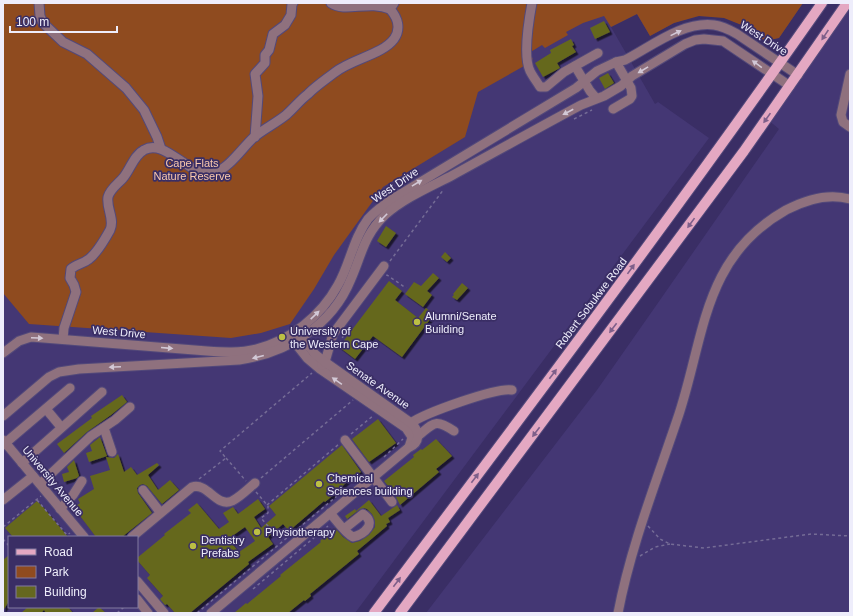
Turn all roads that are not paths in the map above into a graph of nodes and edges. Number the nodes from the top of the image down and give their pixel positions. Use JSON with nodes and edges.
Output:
{"nodes":[{"id":1,"x":39,"y":3,"type":"edge"},
{"id":2,"x":293,"y":3,"type":"edge"},
{"id":3,"x":331,"y":3,"type":"edge"},
{"id":4,"x":532,"y":3,"type":"edge"},
{"id":5,"x":822,"y":3,"type":"edge"},
{"id":6,"x":847,"y":3,"type":"edge"},
{"id":7,"x":392,"y":6,"type":"edge"},
{"id":8,"x":658,"y":42,"type":"junction"},
{"id":9,"x":598,"y":52,"type":"dead end"},
{"id":10,"x":666,"y":56,"type":"junction"},
{"id":11,"x":616,"y":62,"type":"junction"},
{"id":12,"x":780,"y":63,"type":"junction"},
{"id":13,"x":575,"y":66,"type":"junction"},
{"id":14,"x":772,"y":74,"type":"junction"},
{"id":15,"x":850,"y":74,"type":"edge"},
{"id":16,"x":798,"y":75,"type":"junction"},
{"id":17,"x":627,"y":81,"type":"junction"},
{"id":18,"x":584,"y":82,"type":"junction"},
{"id":19,"x":790,"y":86,"type":"junction"},
{"id":20,"x":596,"y":98,"type":"junction"},
{"id":21,"x":613,"y":109,"type":"dead end"},
{"id":22,"x":850,"y":127,"type":"edge"},
{"id":23,"x":255,"y":137,"type":"junction"},
{"id":24,"x":161,"y":149,"type":"junction"},
{"id":25,"x":850,"y":199,"type":"edge"},
{"id":26,"x":386,"y":267,"type":"road end"},
{"id":27,"x":295,"y":336,"type":"junction"},
{"id":28,"x":62,"y":340,"type":"junction"},
{"id":29,"x":3,"y":353,"type":"edge"},
{"id":30,"x":320,"y":367,"type":"junction"},
{"id":31,"x":70,"y":388,"type":"dead end"},
{"id":32,"x":512,"y":390,"type":"dead end"},
{"id":33,"x":102,"y":392,"type":"dead end"},
{"id":34,"x":371,"y":404,"type":"junction"},
{"id":35,"x":130,"y":407,"type":"dead end"},
{"id":36,"x":46,"y":409,"type":"junction"},
{"id":37,"x":3,"y":416,"type":"edge"},
{"id":38,"x":411,"y":423,"type":"junction"},
{"id":39,"x":61,"y":427,"type":"junction"},
{"id":40,"x":104,"y":428,"type":"junction"},
{"id":41,"x":454,"y":431,"type":"dead end"},
{"id":42,"x":418,"y":436,"type":"junction"},
{"id":43,"x":345,"y":439,"type":"road end"},
{"id":44,"x":4,"y":443,"type":"edge"},
{"id":45,"x":411,"y":447,"type":"junction"},
{"id":46,"x":112,"y":452,"type":"dead end"},
{"id":47,"x":22,"y":463,"type":"junction"},
{"id":48,"x":33,"y":476,"type":"junction"},
{"id":49,"x":374,"y":476,"type":"junction"},
{"id":50,"x":82,"y":481,"type":"dead end"},
{"id":51,"x":40,"y":484,"type":"junction"},
{"id":52,"x":253,"y":485,"type":"road end"},
{"id":53,"x":143,"y":490,"type":"dead end"},
{"id":54,"x":3,"y":500,"type":"edge"},
{"id":55,"x":392,"y":502,"type":"dead end"},
{"id":56,"x":60,"y":509,"type":"junction"},
{"id":57,"x":160,"y":512,"type":"junction"},
{"id":58,"x":330,"y":513,"type":"junction"},
{"id":59,"x":344,"y":529,"type":"dead end"},
{"id":60,"x":83,"y":536,"type":"edge"},
{"id":61,"x":133,"y":536,"type":"edge"},
{"id":62,"x":138,"y":582,"type":"edge"},
{"id":63,"x":138,"y":601,"type":"edge"},
{"id":64,"x":148,"y":613,"type":"edge"},
{"id":65,"x":164,"y":613,"type":"edge"},
{"id":66,"x":211,"y":613,"type":"edge"},
{"id":67,"x":374,"y":613,"type":"edge"},
{"id":68,"x":400,"y":613,"type":"edge"},
{"id":69,"x":618,"y":613,"type":"edge"}],
"edges":[{"from":1,"to":24,"type":"lane"},
{"from":2,"to":23,"type":"lane"},
{"from":3,"to":7,"type":"lane"},
{"from":4,"to":13,"type":"lane"},
{"from":5,"to":12,"type":"main road","name":"Robert Sobukwe Road"},
{"from":6,"to":16,"type":"main road","one_way":true},
{"from":7,"to":23,"type":"lane"},
{"from":8,"to":10,"type":"lane"},
{"from":8,"to":11,"type":"lane","name":"West Drive"},
{"from":8,"to":12,"type":"lane","name":"West Drive","one_way":true},
{"from":9,"to":13,"type":"lane"},
{"from":14,"to":10,"type":"lane","name":"West Drive","one_way":true},
{"from":10,"to":17,"type":"lane","name":"West Drive","one_way":true},
{"from":11,"to":17,"type":"lane"},
{"from":11,"to":18,"type":"lane","name":"West Drive"},
{"from":12,"to":14,"type":"main road","name":"Robert Sobukwe Road"},
{"from":12,"to":16,"type":"lane","name":"West Drive"},
{"from":13,"to":18,"type":"lane"},
{"from":14,"to":19,"type":"lane","name":"West Drive"},
{"from":67,"to":14,"type":"main road","name":"Robert Sobukwe Road","one_way":true},
{"from":15,"to":22,"type":"lane"},
{"from":16,"to":19,"type":"main road"},
{"from":17,"to":20,"type":"lane","name":"West Drive"},
{"from":17,"to":21,"type":"lane"},
{"from":18,"to":20,"type":"lane"},
{"from":27,"to":18,"type":"lane","name":"West Drive","one_way":true},
{"from":19,"to":68,"type":"main road","one_way":true},
{"from":20,"to":27,"type":"lane","name":"West Drive","one_way":true},
{"from":23,"to":24,"type":"lane"},
{"from":24,"to":28,"type":"lane"},
{"from":25,"to":69,"type":"lane"},
{"from":26,"to":30,"type":"lane"},
{"from":28,"to":27,"type":"lane","name":"West Drive","one_way":true},
{"from":27,"to":30,"type":"lane","name":"Senate Avenue"},
{"from":27,"to":37,"type":"lane","name":"West Drive","one_way":true},
{"from":29,"to":28,"type":"lane","name":"West Drive","one_way":true},
{"from":30,"to":34,"type":"lane","name":"Senate Avenue"},
{"from":34,"to":30,"type":"lane","name":"Senate Avenue","one_way":true},
{"from":31,"to":36,"type":"lane"},
{"from":32,"to":38,"type":"lane"},
{"from":33,"to":39,"type":"lane"},
{"from":34,"to":38,"type":"lane","name":"Senate Avenue"},
{"from":34,"to":45,"type":"lane","name":"Senate Avenue"},
{"from":35,"to":40,"type":"lane"},
{"from":36,"to":39,"type":"lane"},
{"from":36,"to":44,"type":"lane"},
{"from":38,"to":42,"type":"lane","name":"Senate Avenue"},
{"from":39,"to":47,"type":"lane"},
{"from":40,"to":46,"type":"lane"},
{"from":40,"to":51,"type":"lane"},
{"from":41,"to":42,"type":"lane"},
{"from":42,"to":45,"type":"lane"},
{"from":43,"to":49,"type":"lane"},
{"from":44,"to":47,"type":"lane","name":"University Avenue"},
{"from":45,"to":49,"type":"lane"},
{"from":47,"to":48,"type":"lane","name":"University Avenue"},
{"from":48,"to":51,"type":"lane","name":"University Avenue"},
{"from":48,"to":54,"type":"lane"},
{"from":49,"to":55,"type":"lane"},
{"from":49,"to":58,"type":"lane"},
{"from":50,"to":56,"type":"lane"},
{"from":51,"to":56,"type":"lane","name":"University Avenue"},
{"from":52,"to":57,"type":"lane"},
{"from":53,"to":57,"type":"lane"},
{"from":56,"to":60,"type":"lane","name":"University Avenue"},
{"from":57,"to":61,"type":"lane"},
{"from":58,"to":59,"type":"lane"},
{"from":58,"to":66,"type":"lane"},
{"from":62,"to":65,"type":"lane"},
{"from":63,"to":64,"type":"lane"}]}
